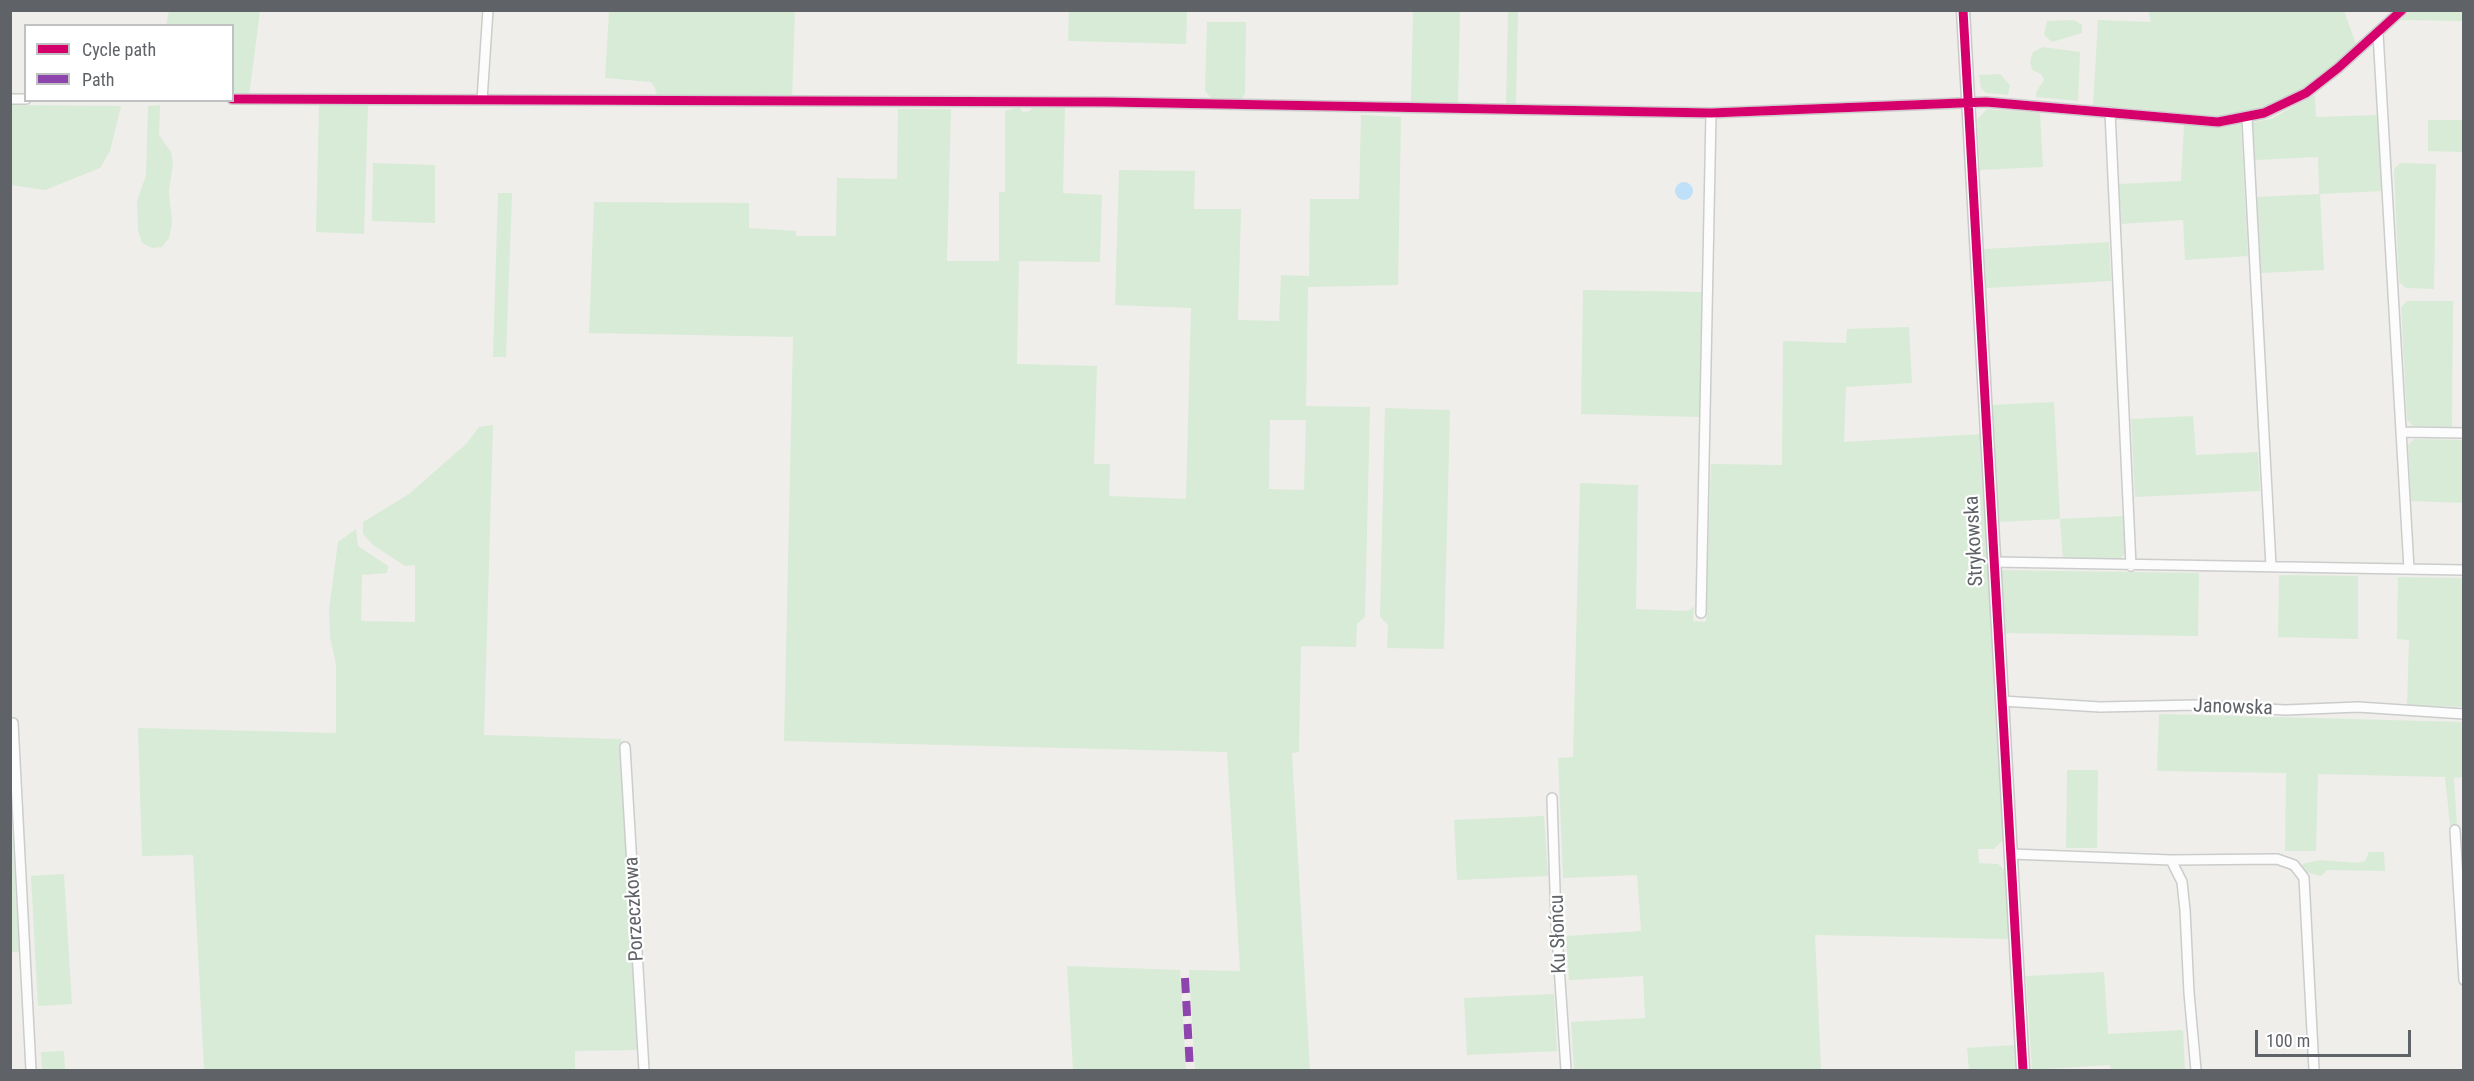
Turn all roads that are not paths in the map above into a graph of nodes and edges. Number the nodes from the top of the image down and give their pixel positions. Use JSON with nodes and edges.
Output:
{"nodes":[{"id":1,"x":488,"y":10,"type":"edge"},
{"id":2,"x":1963,"y":10,"type":"edge"},
{"id":3,"x":2402,"y":10,"type":"edge"},
{"id":4,"x":2378,"y":33,"type":"junction"},
{"id":5,"x":234,"y":99,"type":"edge"},
{"id":6,"x":482,"y":100,"type":"junction"},
{"id":7,"x":1969,"y":103,"type":"junction"},
{"id":8,"x":1711,"y":112,"type":"junction"},
{"id":9,"x":2110,"y":112,"type":"junction"},
{"id":10,"x":2247,"y":118,"type":"junction"},
{"id":11,"x":2401,"y":432,"type":"junction"},
{"id":12,"x":2463,"y":433,"type":"edge"},
{"id":13,"x":1994,"y":562,"type":"junction"},
{"id":14,"x":2131,"y":566,"type":"junction"},
{"id":15,"x":2271,"y":567,"type":"junction"},
{"id":16,"x":2409,"y":569,"type":"junction"},
{"id":17,"x":2463,"y":570,"type":"edge"},
{"id":18,"x":1701,"y":613,"type":"dead end"},
{"id":19,"x":2002,"y":701,"type":"junction"},
{"id":20,"x":2463,"y":714,"type":"edge"},
{"id":21,"x":13,"y":723,"type":"dead end"},
{"id":22,"x":626,"y":747,"type":"dead end"},
{"id":23,"x":1552,"y":798,"type":"dead end"},
{"id":24,"x":2455,"y":830,"type":"dead end"},
{"id":25,"x":2011,"y":854,"type":"junction"},
{"id":26,"x":2171,"y":860,"type":"junction"},
{"id":27,"x":2463,"y":980,"type":"edge"},
{"id":28,"x":31,"y":1071,"type":"edge"},
{"id":29,"x":644,"y":1071,"type":"edge"},
{"id":30,"x":1566,"y":1071,"type":"edge"},
{"id":31,"x":2023,"y":1071,"type":"edge"},
{"id":32,"x":2196,"y":1071,"type":"edge"},
{"id":33,"x":2314,"y":1071,"type":"edge"}],
"edges":[{"from":1,"to":6,"type":"street"},
{"from":2,"to":7,"type":"street","name":"Strykowska"},
{"from":3,"to":4,"type":"street"},
{"from":4,"to":10,"type":"street"},
{"from":4,"to":11,"type":"street"},
{"from":5,"to":6,"type":"street"},
{"from":6,"to":8,"type":"street"},
{"from":7,"to":8,"type":"street"},
{"from":7,"to":9,"type":"street"},
{"from":7,"to":13,"type":"street","name":"Strykowska"},
{"from":8,"to":18,"type":"street"},
{"from":9,"to":10,"type":"street"},
{"from":9,"to":14,"type":"street"},
{"from":10,"to":15,"type":"street"},
{"from":11,"to":12,"type":"street"},
{"from":11,"to":16,"type":"street"},
{"from":13,"to":14,"type":"street"},
{"from":13,"to":19,"type":"street","name":"Strykowska"},
{"from":14,"to":15,"type":"street"},
{"from":15,"to":16,"type":"street"},
{"from":16,"to":17,"type":"street"},
{"from":19,"to":20,"type":"street","name":"Janowska"},
{"from":19,"to":25,"type":"street","name":"Strykowska"},
{"from":21,"to":28,"type":"street"},
{"from":22,"to":29,"type":"street","name":"Porzeczkowa"},
{"from":23,"to":30,"type":"street","name":"Ku Słońcu"},
{"from":24,"to":27,"type":"street"},
{"from":25,"to":26,"type":"street"},
{"from":25,"to":31,"type":"street","name":"Strykowska"},
{"from":26,"to":32,"type":"street"},
{"from":26,"to":33,"type":"street"}]}
